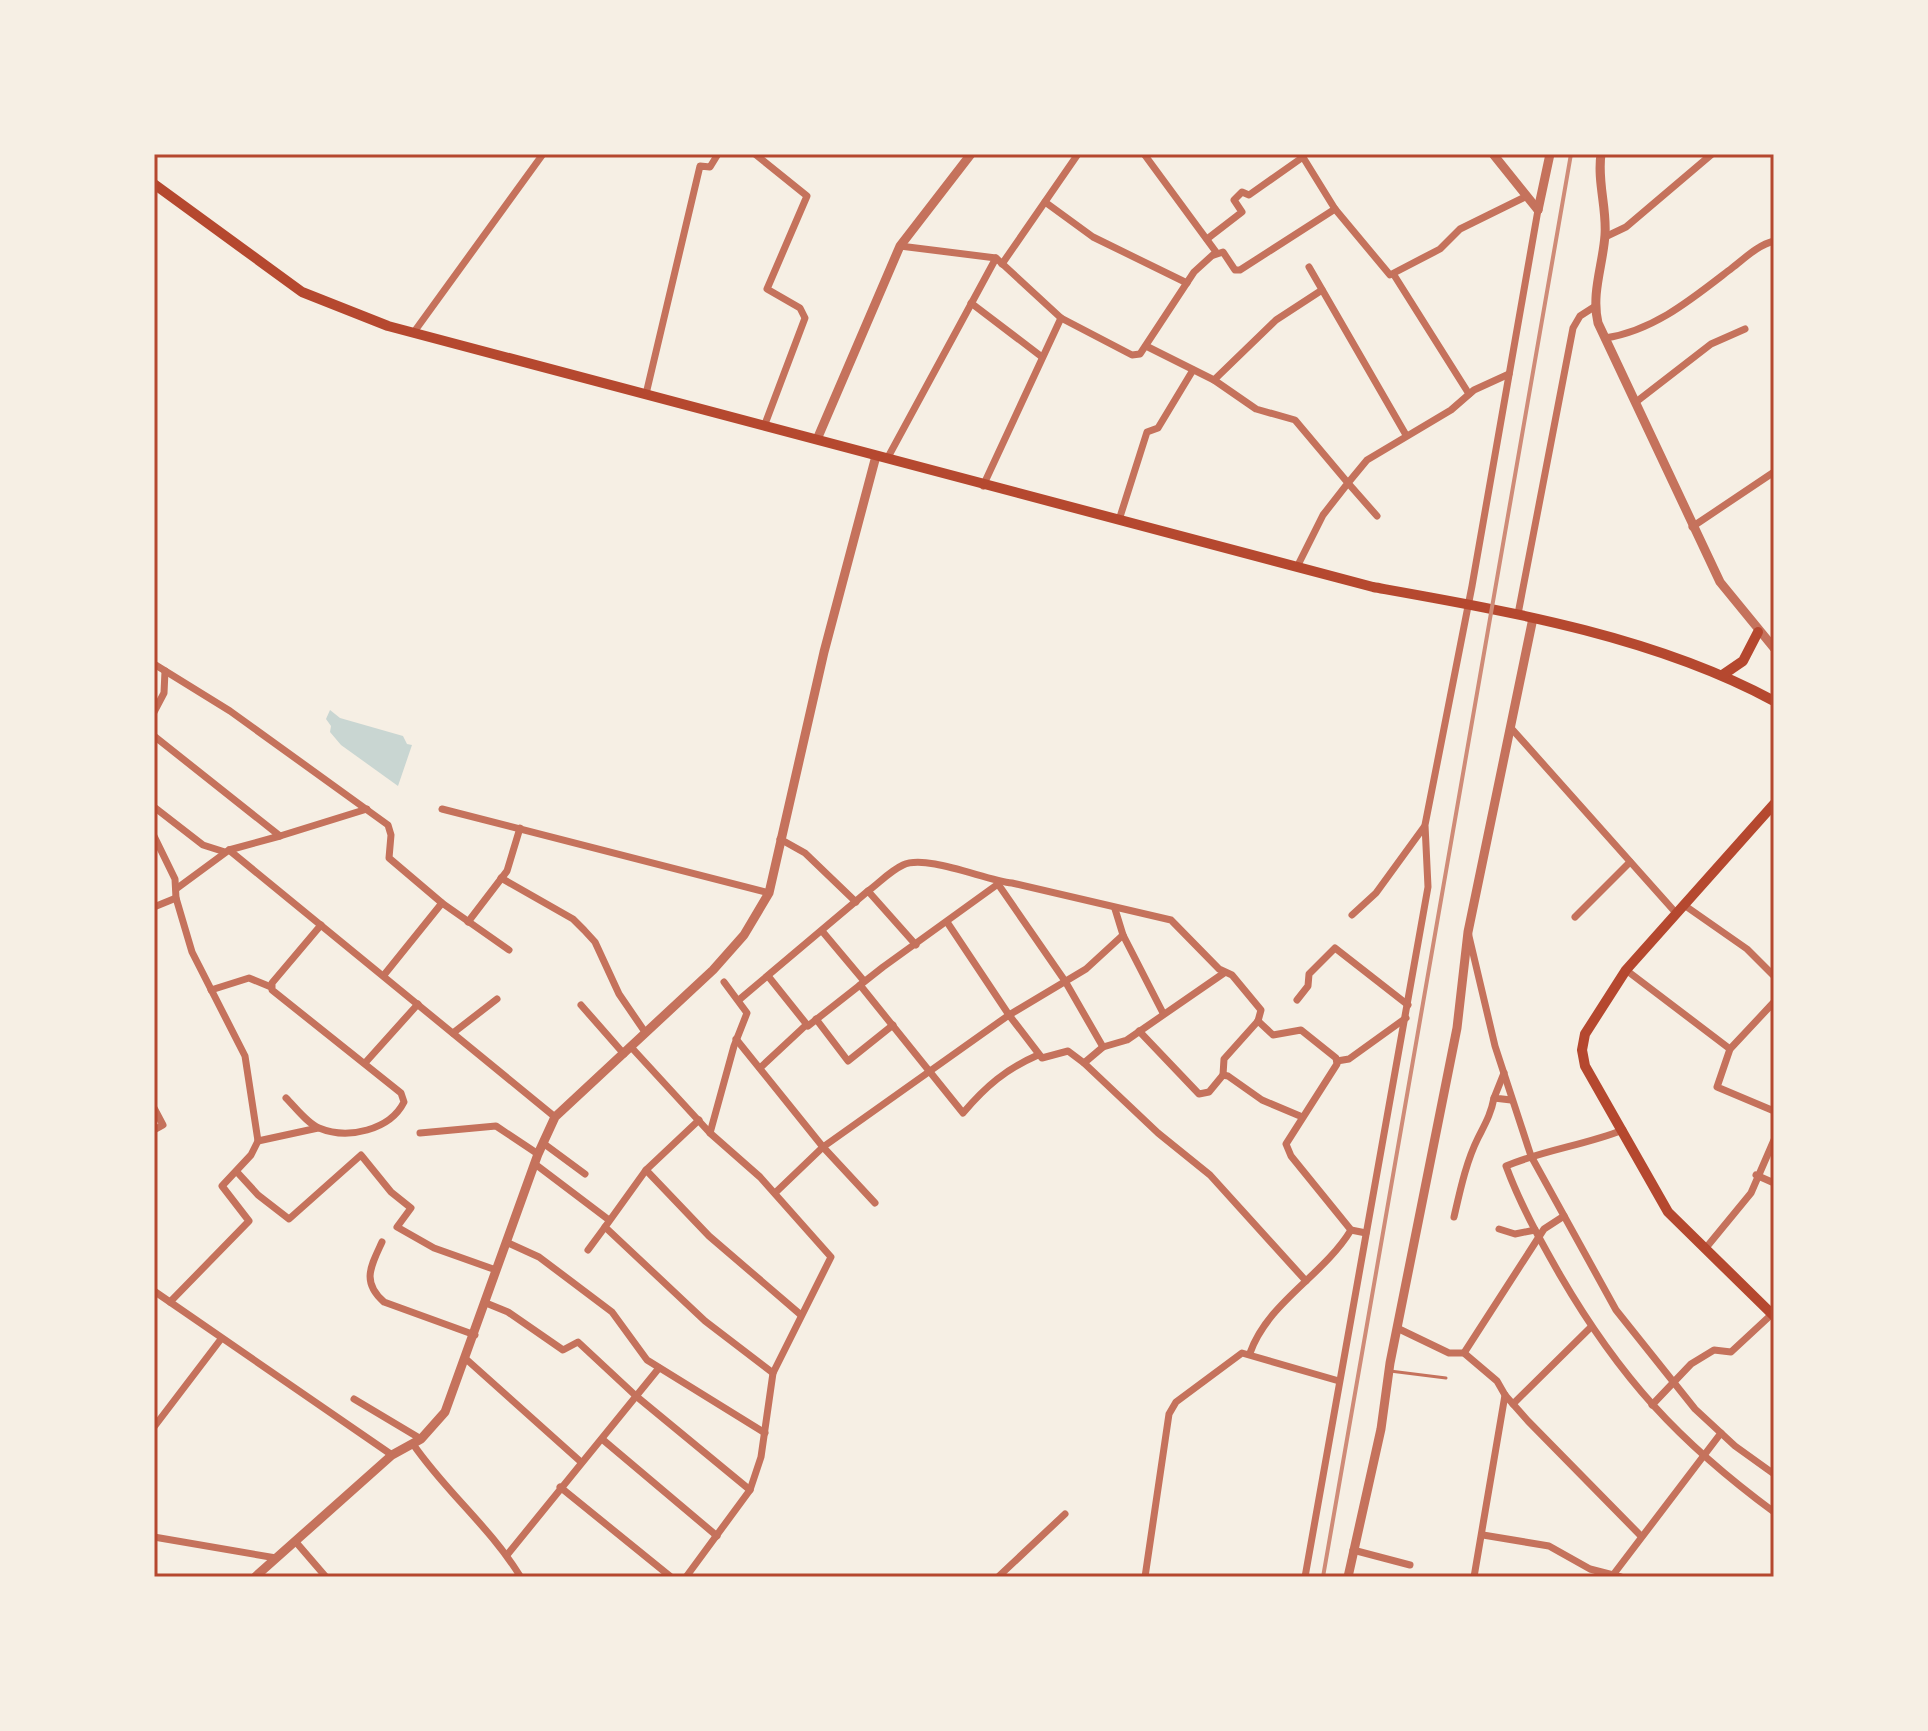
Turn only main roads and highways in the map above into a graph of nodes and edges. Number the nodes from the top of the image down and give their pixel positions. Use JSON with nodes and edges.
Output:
{"nodes":[{"id":1,"x":154,"y":184,"type":"edge"},
{"id":2,"x":1758,"y":632,"type":"road end"},
{"id":3,"x":1724,"y":674,"type":"junction"},
{"id":4,"x":1774,"y":701,"type":"edge"},
{"id":5,"x":1774,"y":804,"type":"edge"},
{"id":6,"x":1773,"y":1315,"type":"edge"}],
"edges":[{"from":1,"to":3,"type":"main road"},
{"from":2,"to":3,"type":"main road"},
{"from":3,"to":4,"type":"main road"},
{"from":5,"to":6,"type":"main road"}]}
